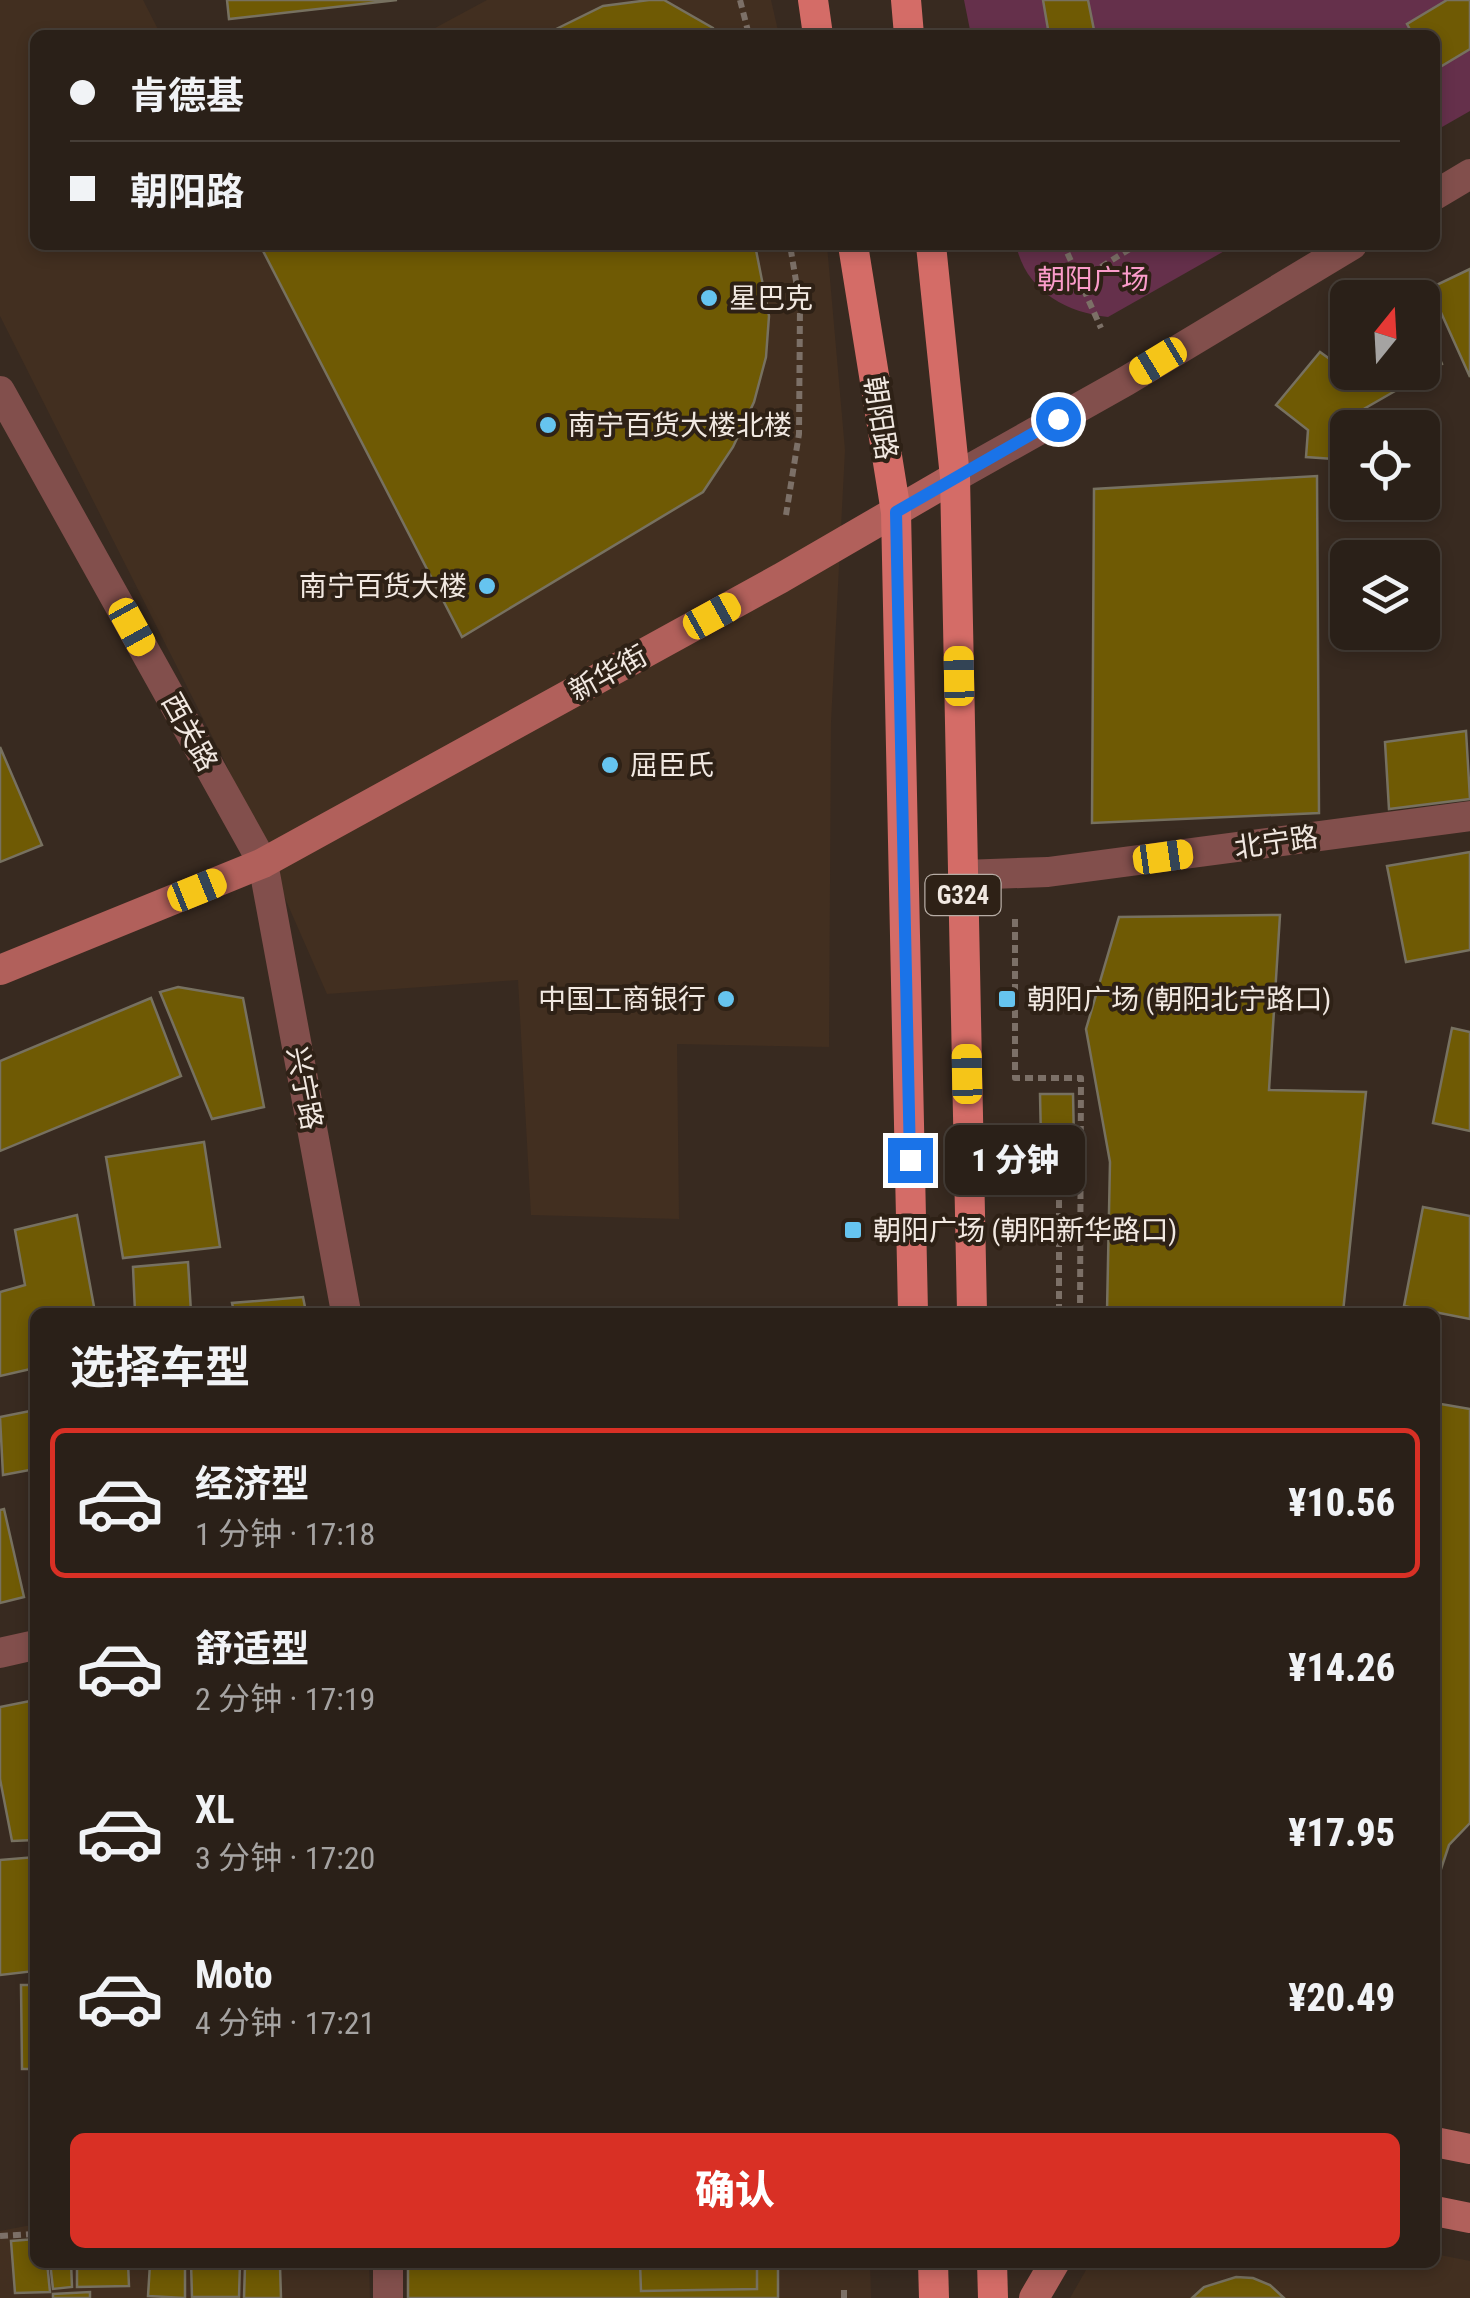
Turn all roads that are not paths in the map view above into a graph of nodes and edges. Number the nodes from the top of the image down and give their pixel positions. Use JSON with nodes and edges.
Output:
{"nodes":[{"id":1,"x":813,"y":0,"type":"edge"},
{"id":2,"x":906,"y":0,"type":"edge"},
{"id":3,"x":817,"y":30,"type":"edge"},
{"id":4,"x":909,"y":30,"type":"edge"},
{"id":5,"x":1470,"y":174,"type":"edge"},
{"id":6,"x":1440,"y":192,"type":"edge"},
{"id":7,"x":854,"y":250,"type":"edge"},
{"id":8,"x":932,"y":250,"type":"edge"},
{"id":9,"x":1344,"y":250,"type":"edge"},
{"id":10,"x":0,"y":391,"type":"edge"},
{"id":11,"x":955,"y":477,"type":"junction"},
{"id":12,"x":896,"y":512,"type":"junction"},
{"id":13,"x":1470,"y":816,"type":"edge"},
{"id":14,"x":263,"y":864,"type":"junction"},
{"id":15,"x":963,"y":875,"type":"junction"},
{"id":16,"x":0,"y":970,"type":"edge"},
{"id":17,"x":345,"y":1308,"type":"edge"},
{"id":18,"x":914,"y":1308,"type":"edge"},
{"id":19,"x":972,"y":1308,"type":"edge"},
{"id":20,"x":30,"y":1646,"type":"edge"},
{"id":21,"x":0,"y":1652,"type":"edge"},
{"id":22,"x":1440,"y":2143,"type":"edge"},
{"id":23,"x":1470,"y":2149,"type":"edge"},
{"id":24,"x":1440,"y":2212,"type":"edge"},
{"id":25,"x":1470,"y":2218,"type":"edge"},
{"id":26,"x":388,"y":2268,"type":"edge"},
{"id":27,"x":933,"y":2268,"type":"edge"},
{"id":28,"x":992,"y":2268,"type":"edge"},
{"id":29,"x":1052,"y":2268,"type":"edge"},
{"id":30,"x":388,"y":2298,"type":"edge"},
{"id":31,"x":934,"y":2298,"type":"edge"},
{"id":32,"x":993,"y":2298,"type":"edge"},
{"id":33,"x":1034,"y":2298,"type":"edge"}],
"edges":[{"from":1,"to":3,"type":"main road"},
{"from":2,"to":4,"type":"main road"},
{"from":5,"to":6,"type":"street"},
{"from":7,"to":12,"type":"main road","name":"朝阳路","number":"G324"},
{"from":8,"to":11,"type":"main road","number":"G324"},
{"from":9,"to":11,"type":"street","name":"新华街"},
{"from":10,"to":14,"type":"street","name":"西关路"},
{"from":11,"to":12,"type":"street","name":"新华街"},
{"from":11,"to":15,"type":"main road","number":"G324"},
{"from":12,"to":14,"type":"street","name":"新华街"},
{"from":12,"to":18,"type":"main road","name":"朝阳路","number":"G324"},
{"from":13,"to":15,"type":"street","name":"北宁路"},
{"from":14,"to":16,"type":"street","name":"新华街"},
{"from":14,"to":17,"type":"street","name":"兴宁路"},
{"from":15,"to":19,"type":"main road","number":"G324"},
{"from":20,"to":21,"type":"street"},
{"from":22,"to":23,"type":"street"},
{"from":24,"to":25,"type":"street"},
{"from":26,"to":30,"type":"street"},
{"from":27,"to":31,"type":"main road"},
{"from":28,"to":32,"type":"main road"},
{"from":29,"to":33,"type":"street"}]}
